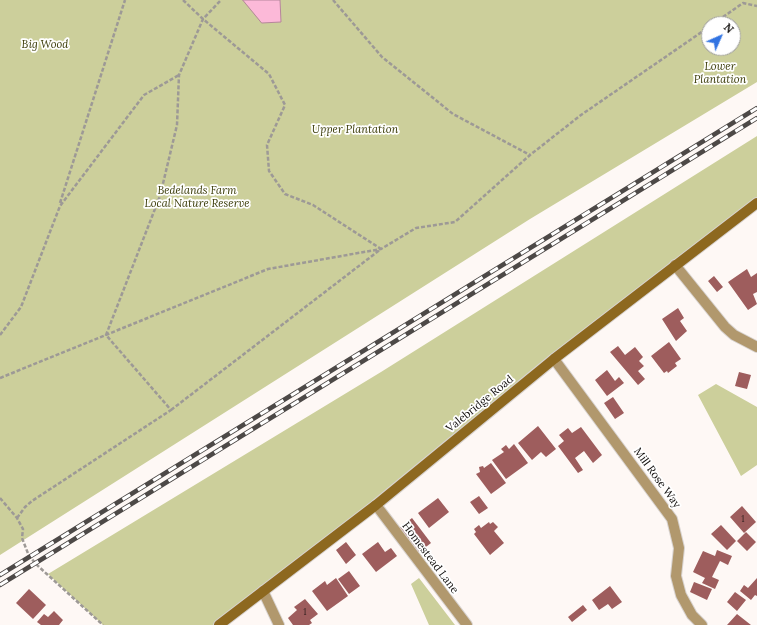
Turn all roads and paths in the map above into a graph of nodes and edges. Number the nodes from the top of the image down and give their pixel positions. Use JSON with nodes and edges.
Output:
{"nodes":[{"id":1,"x":125,"y":0,"type":"edge"},
{"id":2,"x":183,"y":0,"type":"edge"},
{"id":3,"x":221,"y":0,"type":"edge"},
{"id":4,"x":333,"y":0,"type":"edge"},
{"id":5,"x":743,"y":2,"type":"edge"},
{"id":6,"x":757,"y":6,"type":"edge"},
{"id":7,"x":724,"y":16,"type":"edge"},
{"id":8,"x":203,"y":19,"type":"junction"},
{"id":9,"x":701,"y":32,"type":"edge"},
{"id":10,"x":179,"y":75,"type":"junction"},
{"id":11,"x":530,"y":155,"type":"junction"},
{"id":12,"x":757,"y":203,"type":"edge"},
{"id":13,"x":60,"y":206,"type":"junction"},
{"id":14,"x":381,"y":249,"type":"junction"},
{"id":15,"x":675,"y":265,"type":"junction"},
{"id":16,"x":106,"y":335,"type":"junction"},
{"id":17,"x":0,"y":336,"type":"edge"},
{"id":18,"x":757,"y":347,"type":"edge"},
{"id":19,"x":554,"y":359,"type":"junction"},
{"id":20,"x":0,"y":378,"type":"edge"},
{"id":21,"x":171,"y":410,"type":"junction"},
{"id":22,"x":0,"y":498,"type":"edge"},
{"id":23,"x":376,"y":505,"type":"junction"},
{"id":24,"x":17,"y":518,"type":"junction"},
{"id":25,"x":263,"y":591,"type":"junction"},
{"id":26,"x":103,"y":625,"type":"edge"},
{"id":27,"x":219,"y":625,"type":"edge"},
{"id":28,"x":279,"y":625,"type":"edge"},
{"id":29,"x":467,"y":625,"type":"edge"},
{"id":30,"x":702,"y":625,"type":"edge"}],
"edges":[{"from":1,"to":13,"type":"path"},
{"from":2,"to":8,"type":"path"},
{"from":3,"to":8,"type":"path"},
{"from":4,"to":11,"type":"path"},
{"from":5,"to":6,"type":"path"},
{"from":5,"to":7,"type":"path"},
{"from":8,"to":10,"type":"path"},
{"from":8,"to":14,"type":"path"},
{"from":9,"to":11,"type":"path"},
{"from":10,"to":13,"type":"path"},
{"from":10,"to":16,"type":"path"},
{"from":11,"to":14,"type":"path"},
{"from":12,"to":15,"type":"street","name":"Valebridge Road"},
{"from":13,"to":17,"type":"path"},
{"from":14,"to":16,"type":"path"},
{"from":14,"to":21,"type":"path"},
{"from":15,"to":18,"type":"street"},
{"from":15,"to":19,"type":"street","name":"Valebridge Road"},
{"from":16,"to":20,"type":"path"},
{"from":16,"to":21,"type":"path"},
{"from":19,"to":23,"type":"street","name":"Valebridge Road"},
{"from":19,"to":30,"type":"street","name":"Mill Rose Way"},
{"from":21,"to":24,"type":"path"},
{"from":22,"to":24,"type":"path"},
{"from":23,"to":25,"type":"street","name":"Valebridge Road"},
{"from":23,"to":29,"type":"street","name":"Homestead Lane"},
{"from":24,"to":26,"type":"path"},
{"from":25,"to":27,"type":"street","name":"Valebridge Road"},
{"from":25,"to":28,"type":"street"}]}
